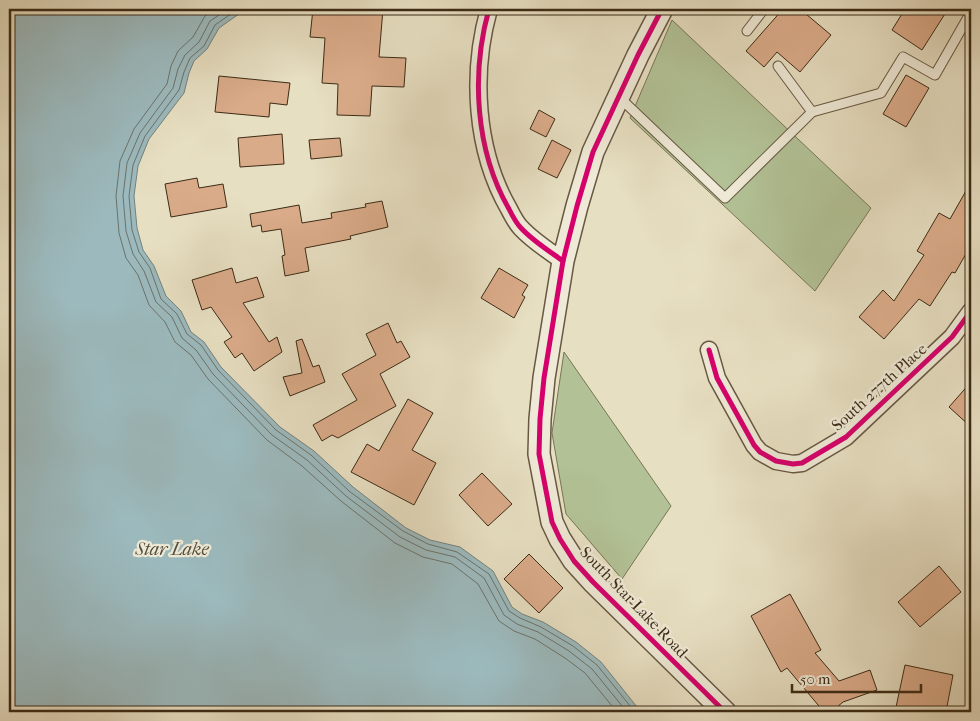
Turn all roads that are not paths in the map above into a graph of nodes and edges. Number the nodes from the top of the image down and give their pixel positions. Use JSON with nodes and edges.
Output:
{"nodes":[{"id":1,"x":489,"y":9,"type":"edge"},
{"id":2,"x":662,"y":9,"type":"edge"},
{"id":3,"x":764,"y":9,"type":"edge"},
{"id":4,"x":971,"y":12,"type":"edge"},
{"id":5,"x":747,"y":31,"type":"dead end"},
{"id":6,"x":778,"y":66,"type":"dead end"},
{"id":7,"x":619,"y":97,"type":"junction"},
{"id":8,"x":812,"y":112,"type":"junction"},
{"id":9,"x":563,"y":261,"type":"junction"},
{"id":10,"x":971,"y":311,"type":"edge"},
{"id":11,"x":709,"y":350,"type":"dead end"},
{"id":12,"x":725,"y":712,"type":"edge"}],
"edges":[{"from":1,"to":9,"type":"street"},
{"from":2,"to":7,"type":"street","name":"South Star Lake Road"},
{"from":3,"to":5,"type":"lane"},
{"from":4,"to":8,"type":"lane"},
{"from":6,"to":8,"type":"lane"},
{"from":7,"to":8,"type":"lane"},
{"from":7,"to":9,"type":"street","name":"South Star Lake Road"},
{"from":9,"to":12,"type":"street","name":"South Star Lake Road"},
{"from":10,"to":11,"type":"street","name":"South 277th Place"}]}
